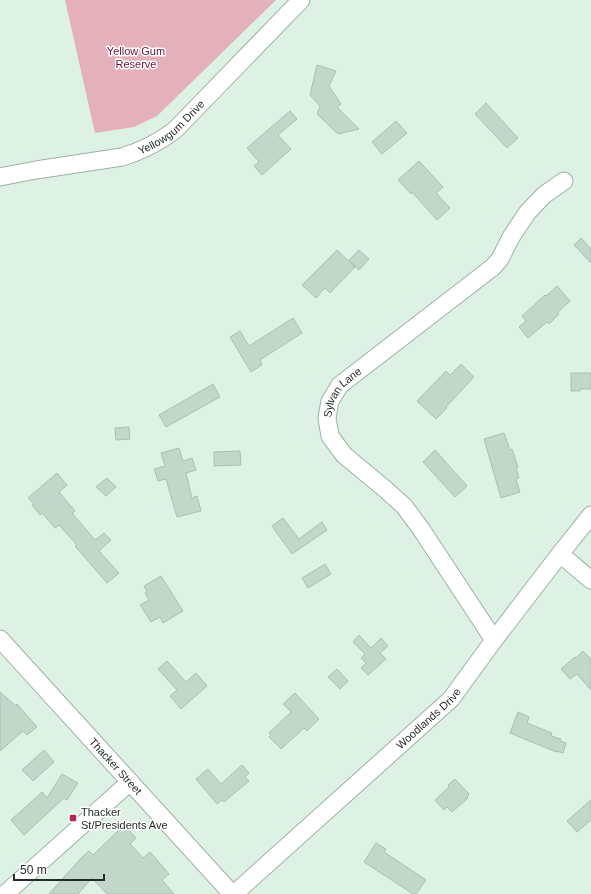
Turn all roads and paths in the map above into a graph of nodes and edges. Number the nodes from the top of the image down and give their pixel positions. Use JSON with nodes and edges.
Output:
{"nodes":[{"id":1,"x":301,"y":0,"type":"edge"},
{"id":2,"x":0,"y":177,"type":"edge"},
{"id":3,"x":564,"y":181,"type":"dead end"},
{"id":4,"x":591,"y":515,"type":"edge"},
{"id":5,"x":560,"y":554,"type":"junction"},
{"id":6,"x":591,"y":580,"type":"edge"},
{"id":7,"x":0,"y":639,"type":"edge"},
{"id":8,"x":494,"y":640,"type":"junction"},
{"id":9,"x":130,"y":782,"type":"junction"},
{"id":10,"x":5,"y":894,"type":"edge"},
{"id":11,"x":233,"y":894,"type":"edge"}],
"edges":[{"from":1,"to":2,"type":"street","name":"Yellowgum Drive"},
{"from":3,"to":8,"type":"street","name":"Sylvan Lane"},
{"from":4,"to":5,"type":"street","name":"Woodlands Drive"},
{"from":5,"to":6,"type":"street"},
{"from":5,"to":8,"type":"street","name":"Woodlands Drive"},
{"from":7,"to":9,"type":"street","name":"Thacker Street"},
{"from":8,"to":11,"type":"street","name":"Woodlands Drive"},
{"from":9,"to":10,"type":"street"},
{"from":9,"to":11,"type":"street","name":"Thacker Street"}]}
